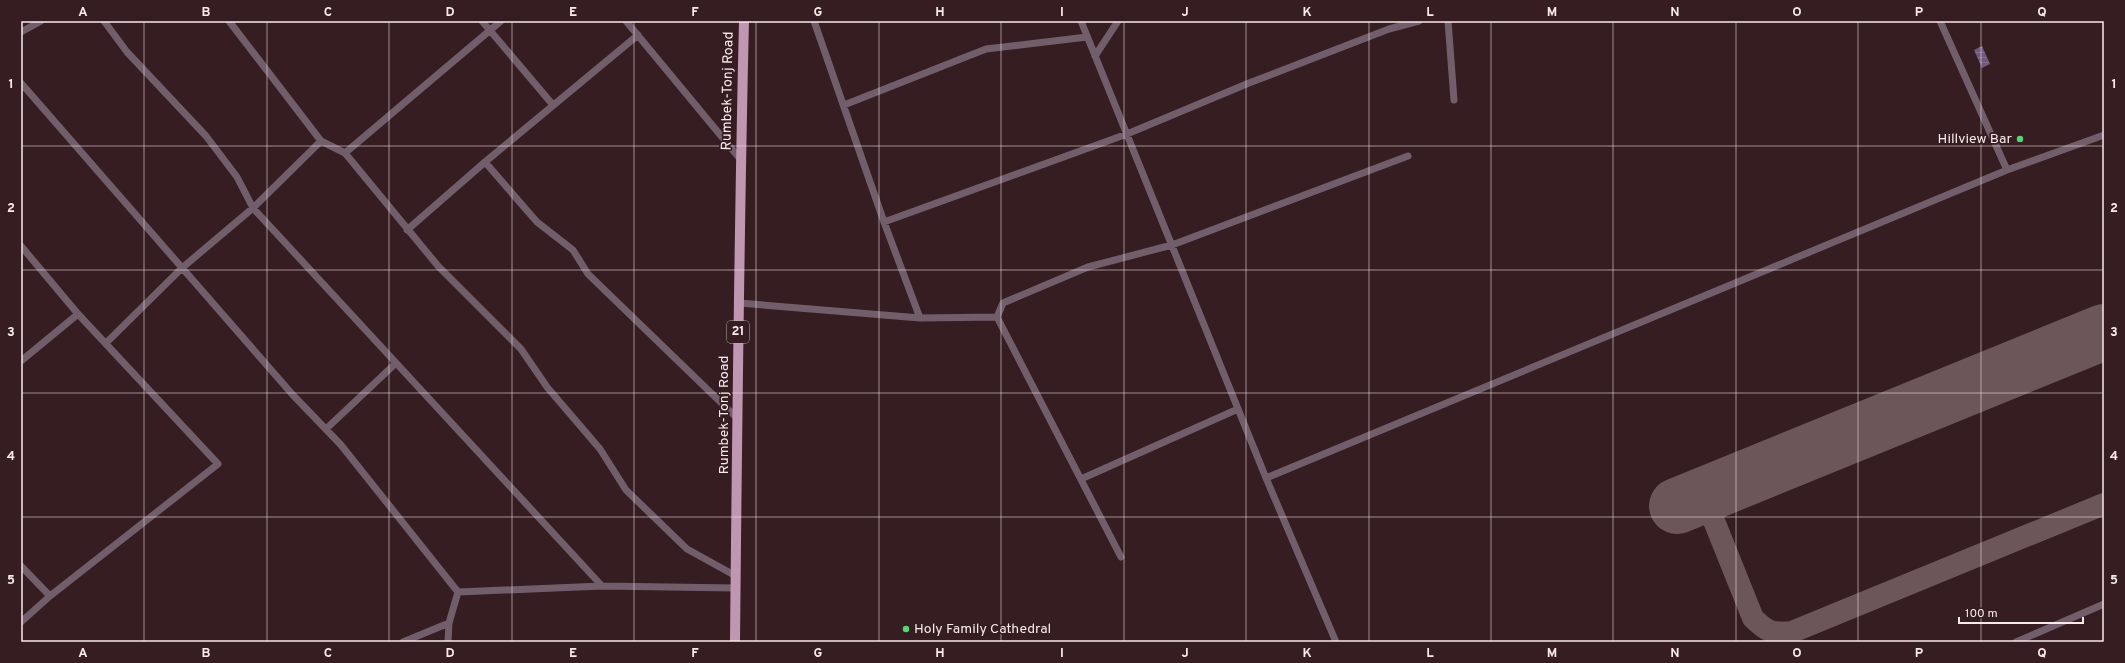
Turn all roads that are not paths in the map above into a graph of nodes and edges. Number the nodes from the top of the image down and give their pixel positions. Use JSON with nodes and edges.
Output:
{"nodes":[{"id":1,"x":41,"y":21,"type":"edge"},
{"id":2,"x":104,"y":21,"type":"edge"},
{"id":3,"x":229,"y":21,"type":"edge"},
{"id":4,"x":482,"y":21,"type":"edge"},
{"id":5,"x":501,"y":21,"type":"edge"},
{"id":6,"x":626,"y":21,"type":"edge"},
{"id":7,"x":744,"y":21,"type":"edge"},
{"id":8,"x":814,"y":21,"type":"edge"},
{"id":9,"x":1081,"y":21,"type":"edge"},
{"id":10,"x":1118,"y":21,"type":"edge"},
{"id":11,"x":1419,"y":21,"type":"edge"},
{"id":12,"x":1448,"y":21,"type":"edge"},
{"id":13,"x":1940,"y":21,"type":"edge"},
{"id":14,"x":490,"y":31,"type":"junction"},
{"id":15,"x":21,"y":32,"type":"edge"},
{"id":16,"x":638,"y":35,"type":"junction"},
{"id":17,"x":1087,"y":37,"type":"junction"},
{"id":18,"x":1095,"y":56,"type":"junction"},
{"id":19,"x":21,"y":83,"type":"edge"},
{"id":20,"x":1454,"y":100,"type":"dead end"},
{"id":21,"x":554,"y":105,"type":"junction"},
{"id":22,"x":844,"y":105,"type":"junction"},
{"id":23,"x":1127,"y":134,"type":"junction"},
{"id":24,"x":2104,"y":135,"type":"edge"},
{"id":25,"x":321,"y":141,"type":"junction"},
{"id":26,"x":345,"y":153,"type":"junction"},
{"id":27,"x":1408,"y":156,"type":"dead end"},
{"id":28,"x":741,"y":160,"type":"junction"},
{"id":29,"x":485,"y":162,"type":"junction"},
{"id":30,"x":2007,"y":170,"type":"junction"},
{"id":31,"x":253,"y":208,"type":"junction"},
{"id":32,"x":884,"y":222,"type":"junction"},
{"id":33,"x":407,"y":230,"type":"junction"},
{"id":34,"x":1172,"y":245,"type":"junction"},
{"id":35,"x":21,"y":246,"type":"edge"},
{"id":36,"x":182,"y":268,"type":"junction"},
{"id":37,"x":739,"y":303,"type":"junction"},
{"id":38,"x":78,"y":314,"type":"junction"},
{"id":39,"x":997,"y":317,"type":"junction"},
{"id":40,"x":920,"y":318,"type":"junction"},
{"id":41,"x":106,"y":343,"type":"junction"},
{"id":42,"x":21,"y":360,"type":"edge"},
{"id":43,"x":396,"y":363,"type":"junction"},
{"id":44,"x":1238,"y":408,"type":"junction"},
{"id":45,"x":737,"y":418,"type":"junction"},
{"id":46,"x":326,"y":429,"type":"junction"},
{"id":47,"x":1266,"y":478,"type":"junction"},
{"id":48,"x":1081,"y":479,"type":"junction"},
{"id":49,"x":1121,"y":557,"type":"dead end"},
{"id":50,"x":21,"y":566,"type":"edge"},
{"id":51,"x":734,"y":574,"type":"junction"},
{"id":52,"x":602,"y":586,"type":"junction"},
{"id":53,"x":736,"y":588,"type":"junction"},
{"id":54,"x":458,"y":592,"type":"junction"},
{"id":55,"x":50,"y":596,"type":"junction"},
{"id":56,"x":2104,"y":604,"type":"edge"},
{"id":57,"x":21,"y":622,"type":"edge"},
{"id":58,"x":449,"y":622,"type":"junction"},
{"id":59,"x":403,"y":642,"type":"edge"},
{"id":60,"x":448,"y":642,"type":"edge"},
{"id":61,"x":735,"y":642,"type":"edge"},
{"id":62,"x":1336,"y":642,"type":"edge"},
{"id":63,"x":2016,"y":642,"type":"edge"}],
"edges":[{"from":1,"to":15,"type":"street"},
{"from":2,"to":31,"type":"street"},
{"from":3,"to":25,"type":"street"},
{"from":4,"to":14,"type":"street"},
{"from":5,"to":14,"type":"street"},
{"from":6,"to":16,"type":"street"},
{"from":7,"to":28,"type":"main road","name":"Rumbek-Tonj Road","number":"21"},
{"from":8,"to":22,"type":"street"},
{"from":9,"to":17,"type":"street"},
{"from":10,"to":18,"type":"street"},
{"from":11,"to":23,"type":"street"},
{"from":12,"to":20,"type":"street"},
{"from":13,"to":30,"type":"street"},
{"from":14,"to":21,"type":"street"},
{"from":14,"to":26,"type":"street"},
{"from":16,"to":21,"type":"street"},
{"from":16,"to":28,"type":"street"},
{"from":17,"to":18,"type":"street"},
{"from":17,"to":22,"type":"street"},
{"from":18,"to":23,"type":"street"},
{"from":19,"to":36,"type":"street"},
{"from":21,"to":29,"type":"street"},
{"from":22,"to":32,"type":"street"},
{"from":23,"to":32,"type":"street"},
{"from":23,"to":34,"type":"street"},
{"from":24,"to":30,"type":"street"},
{"from":25,"to":26,"type":"street"},
{"from":25,"to":31,"type":"street"},
{"from":26,"to":33,"type":"street"},
{"from":27,"to":34,"type":"street"},
{"from":28,"to":37,"type":"main road","name":"Rumbek-Tonj Road","number":"21"},
{"from":29,"to":33,"type":"street"},
{"from":29,"to":45,"type":"street"},
{"from":30,"to":47,"type":"street"},
{"from":31,"to":36,"type":"street"},
{"from":31,"to":43,"type":"street"},
{"from":32,"to":40,"type":"street"},
{"from":33,"to":51,"type":"street"},
{"from":34,"to":39,"type":"street"},
{"from":34,"to":44,"type":"street"},
{"from":35,"to":38,"type":"street"},
{"from":36,"to":41,"type":"street"},
{"from":36,"to":46,"type":"street"},
{"from":37,"to":40,"type":"street"},
{"from":37,"to":45,"type":"main road","name":"Rumbek-Tonj Road","number":"21"},
{"from":38,"to":41,"type":"street"},
{"from":38,"to":42,"type":"street"},
{"from":39,"to":40,"type":"street"},
{"from":39,"to":48,"type":"street"},
{"from":41,"to":55,"type":"street"},
{"from":43,"to":46,"type":"street"},
{"from":43,"to":52,"type":"street"},
{"from":44,"to":47,"type":"street"},
{"from":44,"to":48,"type":"street"},
{"from":45,"to":51,"type":"main road","name":"Rumbek-Tonj Road","number":"21"},
{"from":46,"to":54,"type":"street"},
{"from":47,"to":62,"type":"street"},
{"from":48,"to":49,"type":"street"},
{"from":50,"to":55,"type":"street"},
{"from":51,"to":53,"type":"main road","name":"Rumbek-Tonj Road","number":"21"},
{"from":52,"to":53,"type":"street"},
{"from":52,"to":54,"type":"street"},
{"from":53,"to":61,"type":"main road","name":"Rumbek-Tonj Road","number":"21"},
{"from":54,"to":58,"type":"street"},
{"from":55,"to":57,"type":"street"},
{"from":56,"to":63,"type":"street"},
{"from":58,"to":59,"type":"street"},
{"from":58,"to":60,"type":"street"}]}
